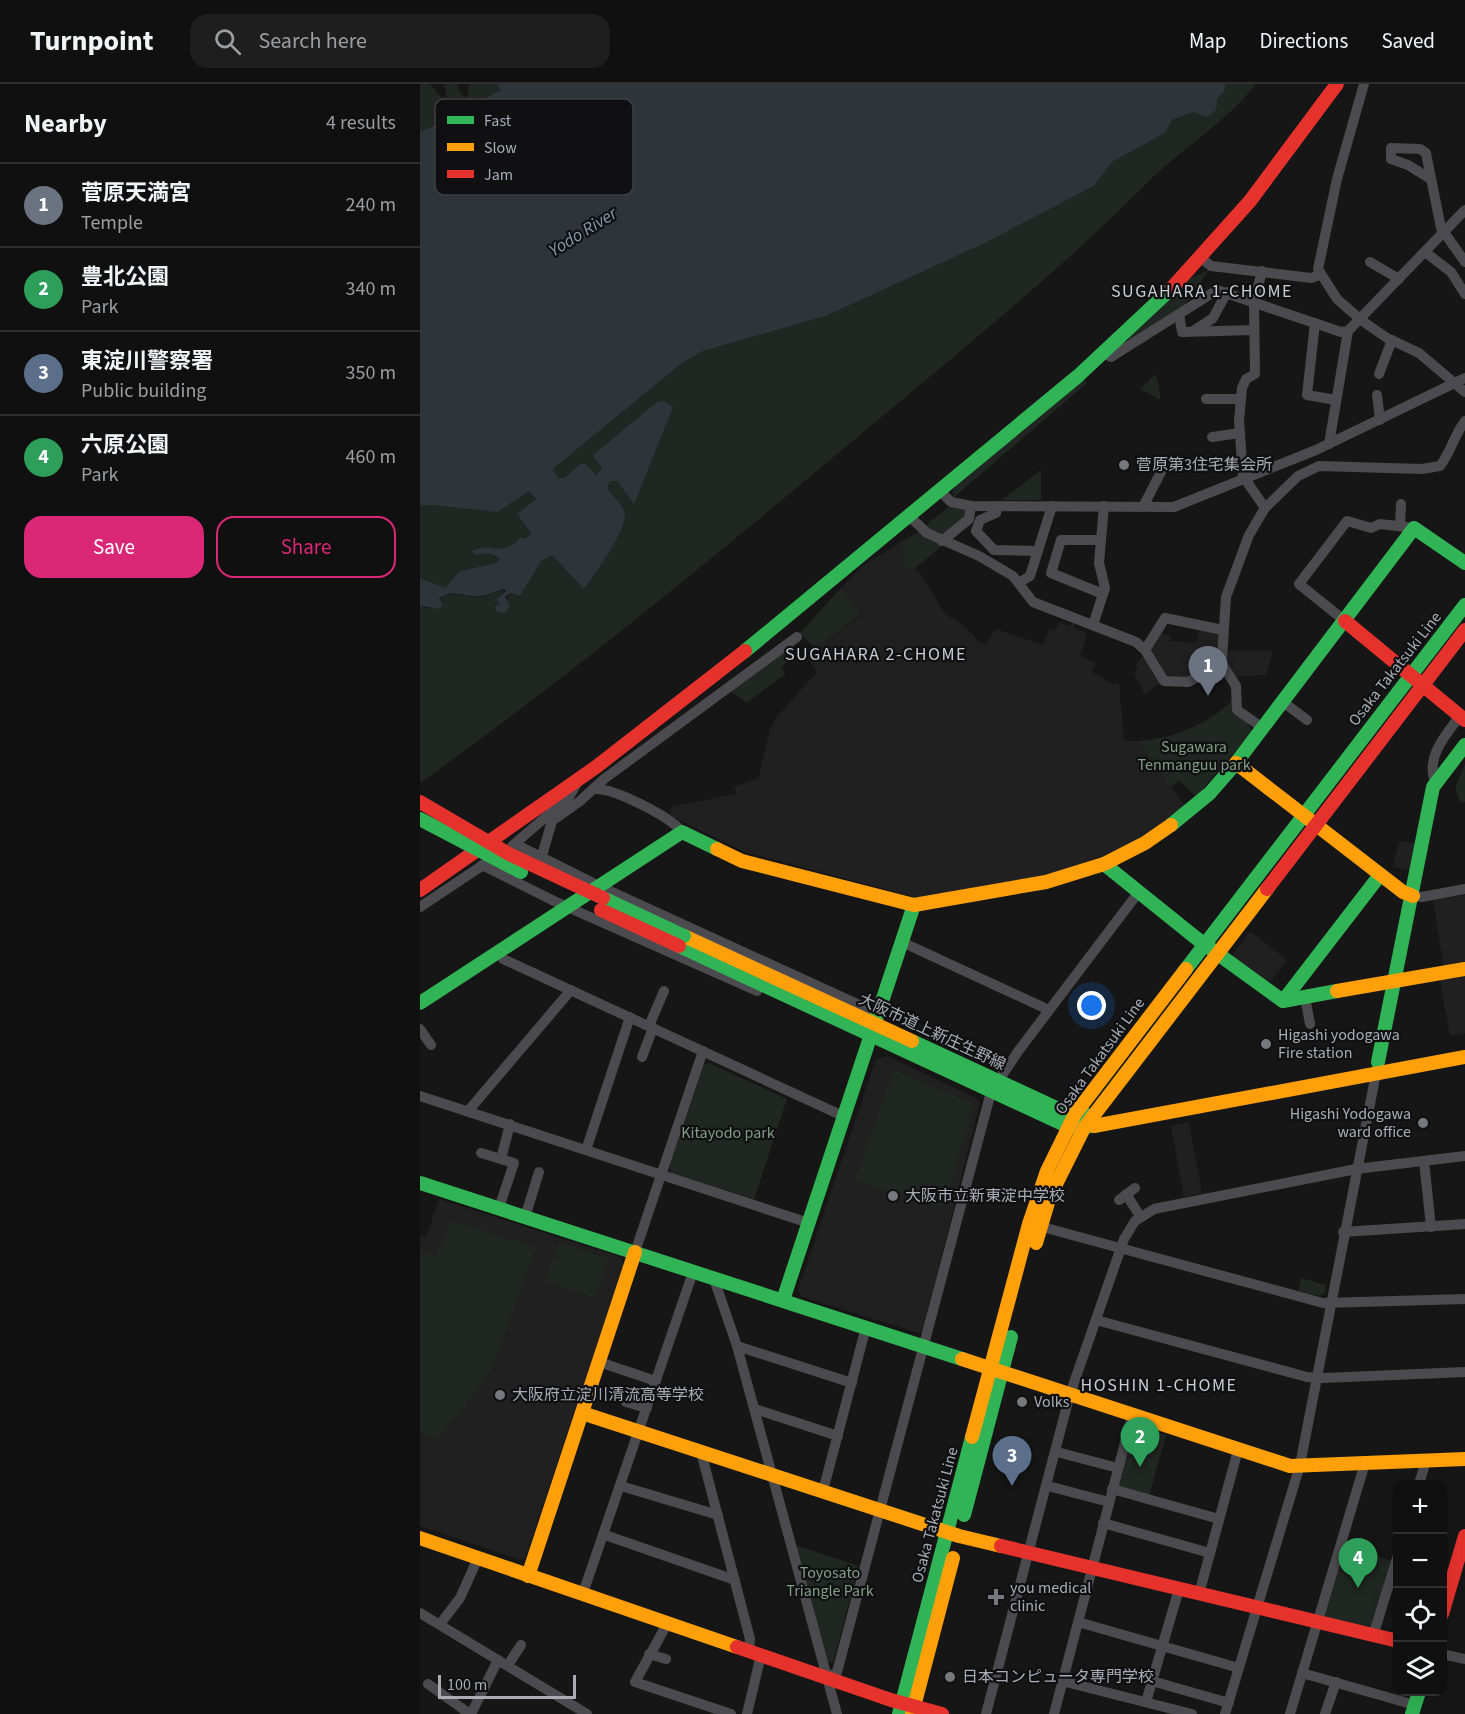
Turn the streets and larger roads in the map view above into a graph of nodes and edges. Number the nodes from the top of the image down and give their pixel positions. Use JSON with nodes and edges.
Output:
{"nodes":[{"id":1,"x":1337,"y":84,"type":"edge"},
{"id":2,"x":1364,"y":84,"type":"edge"},
{"id":3,"x":1429,"y":178,"type":"dead end"},
{"id":4,"x":1465,"y":210,"type":"edge"},
{"id":5,"x":1443,"y":232,"type":"junction"},
{"id":6,"x":1425,"y":252,"type":"junction"},
{"id":7,"x":1202,"y":258,"type":"junction"},
{"id":8,"x":1464,"y":259,"type":"edge"},
{"id":9,"x":1370,"y":262,"type":"dead end"},
{"id":10,"x":1263,"y":271,"type":"junction"},
{"id":11,"x":1320,"y":275,"type":"junction"},
{"id":12,"x":1399,"y":279,"type":"junction"},
{"id":13,"x":1227,"y":292,"type":"junction"},
{"id":14,"x":1465,"y":294,"type":"edge"},
{"id":15,"x":1254,"y":302,"type":"junction"},
{"id":16,"x":1179,"y":314,"type":"junction"},
{"id":17,"x":1361,"y":320,"type":"junction"},
{"id":18,"x":1314,"y":323,"type":"junction"},
{"id":19,"x":1254,"y":330,"type":"junction"},
{"id":20,"x":1194,"y":331,"type":"junction"},
{"id":21,"x":1348,"y":332,"type":"junction"},
{"id":22,"x":1392,"y":340,"type":"junction"},
{"id":23,"x":1103,"y":352,"type":"junction"},
{"id":24,"x":1379,"y":374,"type":"dead end"},
{"id":25,"x":1465,"y":378,"type":"edge"},
{"id":26,"x":1454,"y":385,"type":"junction"},
{"id":27,"x":1465,"y":392,"type":"edge"},
{"id":28,"x":1377,"y":395,"type":"dead end"},
{"id":29,"x":1206,"y":399,"type":"dead end"},
{"id":30,"x":1241,"y":399,"type":"junction"},
{"id":31,"x":1335,"y":400,"type":"junction"},
{"id":32,"x":1380,"y":420,"type":"junction"},
{"id":33,"x":1465,"y":421,"type":"edge"},
{"id":34,"x":1240,"y":434,"type":"junction"},
{"id":35,"x":1212,"y":437,"type":"dead end"},
{"id":36,"x":1329,"y":444,"type":"junction"},
{"id":37,"x":1167,"y":460,"type":"dead end"},
{"id":38,"x":1245,"y":479,"type":"junction"},
{"id":39,"x":940,"y":491,"type":"junction"},
{"id":40,"x":1401,"y":504,"type":"dead end"},
{"id":41,"x":971,"y":506,"type":"junction"},
{"id":42,"x":998,"y":506,"type":"junction"},
{"id":43,"x":1052,"y":506,"type":"junction"},
{"id":44,"x":1104,"y":506,"type":"junction"},
{"id":45,"x":1143,"y":507,"type":"junction"},
{"id":46,"x":1265,"y":508,"type":"junction"},
{"id":47,"x":909,"y":516,"type":"junction"},
{"id":48,"x":1407,"y":527,"type":"junction"},
{"id":49,"x":1100,"y":540,"type":"junction"},
{"id":50,"x":942,"y":541,"type":"junction"},
{"id":51,"x":1038,"y":550,"type":"junction"},
{"id":52,"x":1465,"y":563,"type":"edge"},
{"id":53,"x":1020,"y":582,"type":"junction"},
{"id":54,"x":1103,"y":594,"type":"junction"},
{"id":55,"x":1465,"y":605,"type":"edge"},
{"id":56,"x":1345,"y":621,"type":"junction"},
{"id":57,"x":1093,"y":625,"type":"junction"},
{"id":58,"x":1223,"y":630,"type":"junction"},
{"id":59,"x":1465,"y":630,"type":"edge"},
{"id":60,"x":797,"y":637,"type":"dead end"},
{"id":61,"x":1145,"y":650,"type":"junction"},
{"id":62,"x":1222,"y":664,"type":"junction"},
{"id":63,"x":1411,"y":676,"type":"junction"},
{"id":64,"x":710,"y":681,"type":"junction"},
{"id":65,"x":1422,"y":686,"type":"junction"},
{"id":66,"x":719,"y":696,"type":"junction"},
{"id":67,"x":1283,"y":702,"type":"junction"},
{"id":68,"x":1462,"y":718,"type":"edge"},
{"id":69,"x":1306,"y":720,"type":"dead end"},
{"id":70,"x":1263,"y":728,"type":"junction"},
{"id":71,"x":1465,"y":745,"type":"edge"},
{"id":72,"x":1236,"y":764,"type":"junction"},
{"id":73,"x":580,"y":777,"type":"junction"},
{"id":74,"x":1436,"y":783,"type":"junction"},
{"id":75,"x":595,"y":789,"type":"junction"},
{"id":76,"x":420,"y":802,"type":"edge"},
{"id":77,"x":1304,"y":815,"type":"junction"},
{"id":78,"x":420,"y":819,"type":"edge"},
{"id":79,"x":1315,"y":825,"type":"junction"},
{"id":80,"x":682,"y":832,"type":"junction"},
{"id":81,"x":515,"y":844,"type":"junction"},
{"id":82,"x":541,"y":859,"type":"junction"},
{"id":83,"x":1104,"y":864,"type":"junction"},
{"id":84,"x":482,"y":865,"type":"junction"},
{"id":85,"x":1380,"y":875,"type":"junction"},
{"id":86,"x":598,"y":886,"type":"junction"},
{"id":87,"x":1465,"y":889,"type":"edge"},
{"id":88,"x":420,"y":890,"type":"edge"},
{"id":89,"x":1138,"y":894,"type":"junction"},
{"id":90,"x":1413,"y":896,"type":"junction"},
{"id":91,"x":914,"y":905,"type":"junction"},
{"id":92,"x":566,"y":906,"type":"junction"},
{"id":93,"x":420,"y":907,"type":"edge"},
{"id":94,"x":681,"y":941,"type":"junction"},
{"id":95,"x":904,"y":943,"type":"junction"},
{"id":96,"x":1205,"y":945,"type":"junction"},
{"id":97,"x":499,"y":951,"type":"junction"},
{"id":98,"x":1217,"y":952,"type":"junction"},
{"id":99,"x":1465,"y":969,"type":"edge"},
{"id":100,"x":1395,"y":980,"type":"junction"},
{"id":101,"x":571,"y":990,"type":"junction"},
{"id":102,"x":664,"y":992,"type":"dead end"},
{"id":103,"x":1305,"y":997,"type":"junction"},
{"id":104,"x":1283,"y":1000,"type":"junction"},
{"id":105,"x":420,"y":1003,"type":"edge"},
{"id":106,"x":1049,"y":1010,"type":"junction"},
{"id":107,"x":630,"y":1017,"type":"junction"},
{"id":108,"x":1310,"y":1024,"type":"dead end"},
{"id":109,"x":651,"y":1027,"type":"junction"},
{"id":110,"x":873,"y":1029,"type":"junction"},
{"id":111,"x":421,"y":1033,"type":"edge"},
{"id":112,"x":431,"y":1045,"type":"dead end"},
{"id":113,"x":1465,"y":1045,"type":"edge"},
{"id":114,"x":703,"y":1051,"type":"junction"},
{"id":115,"x":642,"y":1057,"type":"dead end"},
{"id":116,"x":1465,"y":1057,"type":"edge"},
{"id":117,"x":1377,"y":1068,"type":"junction"},
{"id":118,"x":993,"y":1086,"type":"junction"},
{"id":119,"x":420,"y":1096,"type":"edge"},
{"id":120,"x":469,"y":1110,"type":"junction"},
{"id":121,"x":1095,"y":1113,"type":"junction"},
{"id":122,"x":1075,"y":1114,"type":"junction"},
{"id":123,"x":845,"y":1117,"type":"junction"},
{"id":124,"x":510,"y":1124,"type":"junction"},
{"id":125,"x":1069,"y":1127,"type":"junction"},
{"id":126,"x":1084,"y":1128,"type":"junction"},
{"id":127,"x":586,"y":1150,"type":"junction"},
{"id":128,"x":481,"y":1153,"type":"dead end"},
{"id":129,"x":1465,"y":1156,"type":"edge"},
{"id":130,"x":501,"y":1159,"type":"junction"},
{"id":131,"x":1424,"y":1161,"type":"junction"},
{"id":132,"x":1356,"y":1169,"type":"junction"},
{"id":133,"x":539,"y":1172,"type":"dead end"},
{"id":134,"x":663,"y":1174,"type":"junction"},
{"id":135,"x":420,"y":1183,"type":"edge"},
{"id":136,"x":1127,"y":1194,"type":"dead end"},
{"id":137,"x":499,"y":1208,"type":"junction"},
{"id":138,"x":1140,"y":1216,"type":"junction"},
{"id":139,"x":525,"y":1217,"type":"junction"},
{"id":140,"x":809,"y":1223,"type":"junction"},
{"id":141,"x":1465,"y":1224,"type":"edge"},
{"id":142,"x":1034,"y":1225,"type":"junction"},
{"id":143,"x":1431,"y":1227,"type":"junction"},
{"id":144,"x":1343,"y":1232,"type":"junction"},
{"id":145,"x":1120,"y":1248,"type":"junction"},
{"id":146,"x":635,"y":1252,"type":"junction"},
{"id":147,"x":693,"y":1272,"type":"junction"},
{"id":148,"x":714,"y":1279,"type":"junction"},
{"id":149,"x":1465,"y":1299,"type":"edge"},
{"id":150,"x":783,"y":1300,"type":"junction"},
{"id":151,"x":1329,"y":1304,"type":"junction"},
{"id":152,"x":1096,"y":1320,"type":"junction"},
{"id":153,"x":866,"y":1327,"type":"junction"},
{"id":154,"x":737,"y":1346,"type":"junction"},
{"id":155,"x":923,"y":1347,"type":"junction"},
{"id":156,"x":599,"y":1362,"type":"junction"},
{"id":157,"x":996,"y":1370,"type":"junction"},
{"id":158,"x":1465,"y":1372,"type":"edge"},
{"id":159,"x":1315,"y":1377,"type":"junction"},
{"id":160,"x":656,"y":1381,"type":"junction"},
{"id":161,"x":852,"y":1383,"type":"junction"},
{"id":162,"x":1070,"y":1394,"type":"junction"},
{"id":163,"x":626,"y":1402,"type":"dead end"},
{"id":164,"x":647,"y":1408,"type":"junction"},
{"id":165,"x":754,"y":1409,"type":"junction"},
{"id":166,"x":582,"y":1413,"type":"junction"},
{"id":167,"x":1132,"y":1416,"type":"junction"},
{"id":168,"x":640,"y":1431,"type":"junction"},
{"id":169,"x":838,"y":1436,"type":"junction"},
{"id":170,"x":1238,"y":1450,"type":"junction"},
{"id":171,"x":701,"y":1452,"type":"junction"},
{"id":172,"x":1057,"y":1452,"type":"junction"},
{"id":173,"x":1465,"y":1459,"type":"edge"},
{"id":174,"x":1426,"y":1461,"type":"junction"},
{"id":175,"x":1365,"y":1463,"type":"junction"},
{"id":176,"x":1300,"y":1466,"type":"junction"},
{"id":177,"x":1118,"y":1468,"type":"junction"},
{"id":178,"x":770,"y":1473,"type":"junction"},
{"id":179,"x":1420,"y":1480,"type":"edge"},
{"id":180,"x":621,"y":1486,"type":"junction"},
{"id":181,"x":1048,"y":1486,"type":"junction"},
{"id":182,"x":1112,"y":1489,"type":"junction"},
{"id":183,"x":823,"y":1491,"type":"junction"},
{"id":184,"x":1109,"y":1502,"type":"junction"},
{"id":185,"x":880,"y":1510,"type":"junction"},
{"id":186,"x":718,"y":1515,"type":"junction"},
{"id":187,"x":1219,"y":1519,"type":"junction"},
{"id":188,"x":1103,"y":1523,"type":"junction"},
{"id":189,"x":953,"y":1534,"type":"junction"},
{"id":190,"x":604,"y":1535,"type":"junction"},
{"id":191,"x":1465,"y":1536,"type":"edge"},
{"id":192,"x":420,"y":1538,"type":"edge"},
{"id":193,"x":1030,"y":1552,"type":"junction"},
{"id":194,"x":1210,"y":1553,"type":"junction"},
{"id":195,"x":478,"y":1558,"type":"junction"},
{"id":196,"x":1092,"y":1567,"type":"junction"},
{"id":197,"x":1393,"y":1572,"type":"edge"},
{"id":198,"x":528,"y":1576,"type":"junction"},
{"id":199,"x":735,"y":1580,"type":"junction"},
{"id":200,"x":1179,"y":1589,"type":"junction"},
{"id":201,"x":583,"y":1593,"type":"junction"},
{"id":202,"x":1199,"y":1594,"type":"junction"},
{"id":203,"x":1447,"y":1600,"type":"edge"},
{"id":204,"x":1257,"y":1609,"type":"junction"},
{"id":205,"x":420,"y":1614,"type":"edge"},
{"id":206,"x":1078,"y":1622,"type":"junction"},
{"id":207,"x":1316,"y":1623,"type":"junction"},
{"id":208,"x":440,"y":1624,"type":"junction"},
{"id":209,"x":667,"y":1624,"type":"junction"},
{"id":210,"x":1373,"y":1636,"type":"junction"},
{"id":211,"x":1393,"y":1640,"type":"edge"},
{"id":212,"x":522,"y":1645,"type":"dead end"},
{"id":213,"x":1162,"y":1646,"type":"junction"},
{"id":214,"x":755,"y":1653,"type":"junction"},
{"id":215,"x":650,"y":1654,"type":"junction"},
{"id":216,"x":1447,"y":1655,"type":"edge"},
{"id":217,"x":666,"y":1659,"type":"dead end"},
{"id":218,"x":1465,"y":1659,"type":"edge"},
{"id":219,"x":503,"y":1662,"type":"junction"},
{"id":220,"x":1239,"y":1668,"type":"junction"},
{"id":221,"x":1302,"y":1673,"type":"junction"},
{"id":222,"x":827,"y":1678,"type":"junction"},
{"id":223,"x":1062,"y":1681,"type":"junction"},
{"id":224,"x":1152,"y":1681,"type":"junction"},
{"id":225,"x":1336,"y":1682,"type":"junction"},
{"id":226,"x":428,"y":1684,"type":"dead end"},
{"id":227,"x":1146,"y":1702,"type":"junction"},
{"id":228,"x":1415,"y":1703,"type":"edge"},
{"id":229,"x":907,"y":1710,"type":"edge"},
{"id":230,"x":1229,"y":1710,"type":"edge"},
{"id":231,"x":471,"y":1714,"type":"edge"},
{"id":232,"x":587,"y":1714,"type":"edge"},
{"id":233,"x":731,"y":1714,"type":"edge"},
{"id":234,"x":747,"y":1714,"type":"edge"},
{"id":235,"x":837,"y":1714,"type":"edge"},
{"id":236,"x":942,"y":1714,"type":"edge"},
{"id":237,"x":986,"y":1714,"type":"edge"},
{"id":238,"x":1054,"y":1714,"type":"edge"},
{"id":239,"x":1192,"y":1714,"type":"edge"},
{"id":240,"x":1290,"y":1714,"type":"edge"},
{"id":241,"x":1325,"y":1714,"type":"edge"}],
"edges":[{"from":1,"to":7,"type":"street"},
{"from":2,"to":11,"type":"street"},
{"from":3,"to":5,"type":"street"},
{"from":4,"to":5,"type":"street"},
{"from":5,"to":6,"type":"street"},
{"from":5,"to":8,"type":"street"},
{"from":6,"to":12,"type":"street"},
{"from":6,"to":14,"type":"street"},
{"from":7,"to":10,"type":"street"},
{"from":7,"to":23,"type":"street"},
{"from":9,"to":12,"type":"street"},
{"from":10,"to":11,"type":"street"},
{"from":10,"to":15,"type":"street"},
{"from":11,"to":17,"type":"street"},
{"from":12,"to":17,"type":"street"},
{"from":13,"to":15,"type":"street"},
{"from":13,"to":16,"type":"street"},
{"from":13,"to":20,"type":"street"},
{"from":15,"to":18,"type":"street"},
{"from":15,"to":19,"type":"street"},
{"from":16,"to":20,"type":"street"},
{"from":16,"to":23,"type":"street"},
{"from":17,"to":21,"type":"street"},
{"from":17,"to":22,"type":"street"},
{"from":18,"to":21,"type":"street"},
{"from":18,"to":31,"type":"street"},
{"from":19,"to":20,"type":"street"},
{"from":19,"to":30,"type":"street"},
{"from":21,"to":31,"type":"street"},
{"from":22,"to":24,"type":"street"},
{"from":22,"to":26,"type":"street"},
{"from":23,"to":39,"type":"street"},
{"from":25,"to":26,"type":"street"},
{"from":26,"to":27,"type":"street"},
{"from":26,"to":32,"type":"street"},
{"from":28,"to":32,"type":"street"},
{"from":29,"to":30,"type":"street"},
{"from":30,"to":34,"type":"street"},
{"from":31,"to":36,"type":"street"},
{"from":32,"to":36,"type":"street"},
{"from":33,"to":46,"type":"street"},
{"from":34,"to":35,"type":"street"},
{"from":34,"to":38,"type":"street"},
{"from":36,"to":38,"type":"street"},
{"from":37,"to":45,"type":"street"},
{"from":38,"to":45,"type":"street"},
{"from":38,"to":46,"type":"street"},
{"from":39,"to":41,"type":"street"},
{"from":39,"to":47,"type":"street"},
{"from":40,"to":48,"type":"street"},
{"from":41,"to":42,"type":"street"},
{"from":41,"to":50,"type":"street"},
{"from":42,"to":43,"type":"street"},
{"from":42,"to":51,"type":"street"},
{"from":43,"to":44,"type":"street"},
{"from":43,"to":51,"type":"street"},
{"from":44,"to":45,"type":"street"},
{"from":44,"to":49,"type":"street"},
{"from":46,"to":58,"type":"street"},
{"from":47,"to":50,"type":"street"},
{"from":47,"to":64,"type":"street"},
{"from":48,"to":52,"type":"street"},
{"from":48,"to":56,"type":"street"},
{"from":48,"to":56,"type":"street"},
{"from":49,"to":54,"type":"street"},
{"from":49,"to":54,"type":"street"},
{"from":50,"to":53,"type":"street"},
{"from":51,"to":53,"type":"street"},
{"from":53,"to":57,"type":"street"},
{"from":54,"to":57,"type":"street"},
{"from":55,"to":63,"type":"street","name":"Osaka Takatsuki Line"},
{"from":56,"to":63,"type":"street"},
{"from":56,"to":67,"type":"street"},
{"from":57,"to":61,"type":"street"},
{"from":58,"to":61,"type":"street"},
{"from":58,"to":62,"type":"street"},
{"from":59,"to":65,"type":"street","name":"Osaka Takatsuki Line"},
{"from":60,"to":66,"type":"street"},
{"from":61,"to":62,"type":"street"},
{"from":62,"to":70,"type":"street"},
{"from":63,"to":65,"type":"street"},
{"from":63,"to":77,"type":"street","name":"Osaka Takatsuki Line"},
{"from":64,"to":66,"type":"street"},
{"from":64,"to":73,"type":"street"},
{"from":65,"to":68,"type":"street"},
{"from":65,"to":79,"type":"street","name":"Osaka Takatsuki Line"},
{"from":66,"to":75,"type":"street"},
{"from":67,"to":69,"type":"street"},
{"from":67,"to":70,"type":"street"},
{"from":68,"to":74,"type":"street"},
{"from":70,"to":72,"type":"street"},
{"from":71,"to":74,"type":"street"},
{"from":72,"to":77,"type":"street"},
{"from":72,"to":83,"type":"street"},
{"from":73,"to":81,"type":"street"},
{"from":73,"to":88,"type":"street"},
{"from":74,"to":90,"type":"street"},
{"from":75,"to":80,"type":"street"},
{"from":75,"to":82,"type":"street"},
{"from":76,"to":94,"type":"street","name":"大阪市道上新庄生野線","bridge":true},
{"from":77,"to":79,"type":"street"},
{"from":77,"to":96,"type":"street","name":"Osaka Takatsuki Line"},
{"from":78,"to":94,"type":"street","name":"大阪市道上新庄生野線","bridge":true},
{"from":79,"to":85,"type":"street"},
{"from":79,"to":98,"type":"street","name":"Osaka Takatsuki Line"},
{"from":80,"to":86,"type":"street"},
{"from":80,"to":91,"type":"street"},
{"from":81,"to":82,"type":"street"},
{"from":81,"to":84,"type":"street"},
{"from":82,"to":86,"type":"street"},
{"from":83,"to":89,"type":"street"},
{"from":83,"to":91,"type":"street"},
{"from":84,"to":92,"type":"street"},
{"from":84,"to":93,"type":"street"},
{"from":85,"to":90,"type":"street"},
{"from":85,"to":104,"type":"street"},
{"from":86,"to":92,"type":"street"},
{"from":86,"to":110,"type":"street"},
{"from":87,"to":90,"type":"street"},
{"from":89,"to":96,"type":"street"},
{"from":89,"to":106,"type":"street"},
{"from":90,"to":100,"type":"street"},
{"from":91,"to":95,"type":"street"},
{"from":92,"to":97,"type":"street"},
{"from":92,"to":110,"type":"street"},
{"from":94,"to":110,"type":"street","name":"大阪市道上新庄生野線"},
{"from":95,"to":106,"type":"street"},
{"from":95,"to":110,"type":"street"},
{"from":96,"to":98,"type":"street"},
{"from":96,"to":122,"type":"street","name":"Osaka Takatsuki Line"},
{"from":97,"to":101,"type":"street"},
{"from":97,"to":105,"type":"street"},
{"from":98,"to":104,"type":"street"},
{"from":98,"to":121,"type":"street","name":"Osaka Takatsuki Line"},
{"from":99,"to":100,"type":"street"},
{"from":100,"to":103,"type":"street"},
{"from":100,"to":117,"type":"street"},
{"from":101,"to":107,"type":"street"},
{"from":101,"to":120,"type":"street"},
{"from":102,"to":109,"type":"street"},
{"from":103,"to":104,"type":"street"},
{"from":103,"to":108,"type":"street"},
{"from":106,"to":118,"type":"street"},
{"from":107,"to":109,"type":"street"},
{"from":107,"to":127,"type":"street"},
{"from":109,"to":114,"type":"street"},
{"from":109,"to":115,"type":"street"},
{"from":110,"to":118,"type":"street","name":"大阪市道上新庄生野線"},
{"from":110,"to":123,"type":"street"},
{"from":111,"to":112,"type":"street"},
{"from":113,"to":117,"type":"street","name":"大阪市道上新庄生野線"},
{"from":114,"to":123,"type":"street"},
{"from":114,"to":134,"type":"street"},
{"from":116,"to":117,"type":"street","name":"大阪市道上新庄生野線"},
{"from":117,"to":121,"type":"street","name":"大阪市道上新庄生野線"},
{"from":117,"to":126,"type":"street","name":"大阪市道上新庄生野線"},
{"from":117,"to":132,"type":"street"},
{"from":118,"to":122,"type":"street","name":"大阪市道上新庄生野線"},
{"from":118,"to":125,"type":"street","name":"大阪市道上新庄生野線"},
{"from":118,"to":155,"type":"street"},
{"from":119,"to":120,"type":"street"},
{"from":120,"to":124,"type":"street"},
{"from":121,"to":122,"type":"street","name":"大阪市道上新庄生野線"},
{"from":121,"to":126,"type":"street","name":"Osaka Takatsuki Line"},
{"from":122,"to":125,"type":"street","name":"Osaka Takatsuki Line"},
{"from":123,"to":140,"type":"street"},
{"from":124,"to":127,"type":"street"},
{"from":124,"to":130,"type":"street"},
{"from":125,"to":126,"type":"street","name":"大阪市道上新庄生野線"},
{"from":125,"to":142,"type":"street","name":"Osaka Takatsuki Line"},
{"from":126,"to":142,"type":"street","name":"Osaka Takatsuki Line"},
{"from":127,"to":134,"type":"street"},
{"from":128,"to":130,"type":"street"},
{"from":129,"to":131,"type":"street"},
{"from":130,"to":137,"type":"street"},
{"from":131,"to":132,"type":"street"},
{"from":131,"to":143,"type":"street"},
{"from":132,"to":138,"type":"street"},
{"from":132,"to":144,"type":"street"},
{"from":133,"to":139,"type":"street"},
{"from":134,"to":140,"type":"street"},
{"from":134,"to":146,"type":"street"},
{"from":135,"to":137,"type":"street"},
{"from":136,"to":138,"type":"street"},
{"from":137,"to":139,"type":"street"},
{"from":138,"to":145,"type":"street"},
{"from":139,"to":146,"type":"street"},
{"from":140,"to":150,"type":"street"},
{"from":141,"to":143,"type":"street"},
{"from":142,"to":145,"type":"street"},
{"from":142,"to":157,"type":"street","name":"Osaka Takatsuki Line"},
{"from":143,"to":144,"type":"street"},
{"from":144,"to":151,"type":"street"},
{"from":145,"to":151,"type":"street"},
{"from":145,"to":152,"type":"street"},
{"from":146,"to":147,"type":"street"},
{"from":146,"to":156,"type":"street"},
{"from":147,"to":148,"type":"street"},
{"from":147,"to":160,"type":"street"},
{"from":148,"to":150,"type":"street"},
{"from":148,"to":154,"type":"street"},
{"from":149,"to":151,"type":"street"},
{"from":150,"to":153,"type":"street"},
{"from":151,"to":159,"type":"street"},
{"from":152,"to":159,"type":"street"},
{"from":152,"to":162,"type":"street"},
{"from":153,"to":155,"type":"street"},
{"from":153,"to":161,"type":"street"},
{"from":154,"to":161,"type":"street"},
{"from":154,"to":165,"type":"street"},
{"from":155,"to":157,"type":"street"},
{"from":155,"to":185,"type":"street"},
{"from":156,"to":160,"type":"street"},
{"from":156,"to":166,"type":"street"},
{"from":157,"to":162,"type":"street"},
{"from":157,"to":189,"type":"street","name":"Osaka Takatsuki Line"},
{"from":158,"to":159,"type":"street"},
{"from":159,"to":176,"type":"street"},
{"from":160,"to":164,"type":"street"},
{"from":161,"to":169,"type":"street"},
{"from":162,"to":167,"type":"street"},
{"from":162,"to":172,"type":"street"},
{"from":163,"to":164,"type":"street"},
{"from":164,"to":168,"type":"street"},
{"from":165,"to":169,"type":"street"},
{"from":165,"to":178,"type":"street"},
{"from":166,"to":168,"type":"street"},
{"from":166,"to":198,"type":"street"},
{"from":167,"to":170,"type":"street"},
{"from":167,"to":177,"type":"street"},
{"from":168,"to":171,"type":"street"},
{"from":168,"to":180,"type":"street"},
{"from":169,"to":183,"type":"street"},
{"from":170,"to":176,"type":"street"},
{"from":170,"to":187,"type":"street"},
{"from":171,"to":178,"type":"street"},
{"from":171,"to":186,"type":"street"},
{"from":172,"to":177,"type":"street"},
{"from":172,"to":181,"type":"street"},
{"from":173,"to":174,"type":"street"},
{"from":174,"to":175,"type":"street"},
{"from":174,"to":179,"type":"street"},
{"from":175,"to":176,"type":"street"},
{"from":175,"to":207,"type":"street"},
{"from":176,"to":204,"type":"street"},
{"from":177,"to":182,"type":"street"},
{"from":178,"to":183,"type":"street"},
{"from":178,"to":222,"type":"street"},
{"from":180,"to":186,"type":"street"},
{"from":180,"to":190,"type":"street"},
{"from":181,"to":184,"type":"street"},
{"from":181,"to":193,"type":"street"},
{"from":182,"to":184,"type":"street"},
{"from":182,"to":187,"type":"street"},
{"from":183,"to":185,"type":"street"},
{"from":184,"to":188,"type":"street"},
{"from":185,"to":189,"type":"street"},
{"from":185,"to":222,"type":"street"},
{"from":186,"to":199,"type":"street"},
{"from":187,"to":194,"type":"street"},
{"from":188,"to":194,"type":"street"},
{"from":188,"to":196,"type":"street"},
{"from":189,"to":193,"type":"street"},
{"from":189,"to":229,"type":"street","name":"Osaka Takatsuki Line"},
{"from":190,"to":199,"type":"street"},
{"from":190,"to":201,"type":"street"},
{"from":191,"to":203,"type":"street"},
{"from":192,"to":195,"type":"street"},
{"from":193,"to":196,"type":"street"},
{"from":193,"to":237,"type":"street"},
{"from":194,"to":202,"type":"street"},
{"from":195,"to":198,"type":"street"},
{"from":195,"to":208,"type":"street"},
{"from":196,"to":200,"type":"street"},
{"from":196,"to":206,"type":"street"},
{"from":197,"to":210,"type":"street"},
{"from":198,"to":201,"type":"street"},
{"from":199,"to":214,"type":"street"},
{"from":200,"to":202,"type":"street"},
{"from":200,"to":213,"type":"street"},
{"from":201,"to":209,"type":"street"},
{"from":202,"to":204,"type":"street"},
{"from":204,"to":207,"type":"street"},
{"from":204,"to":220,"type":"street"},
{"from":205,"to":208,"type":"street"},
{"from":206,"to":213,"type":"street"},
{"from":206,"to":223,"type":"street"},
{"from":207,"to":210,"type":"street"},
{"from":207,"to":221,"type":"street"},
{"from":208,"to":219,"type":"street"},
{"from":209,"to":214,"type":"street"},
{"from":209,"to":215,"type":"street"},
{"from":210,"to":211,"type":"street"},
{"from":212,"to":219,"type":"street"},
{"from":213,"to":220,"type":"street"},
{"from":213,"to":224,"type":"street"},
{"from":214,"to":222,"type":"street"},
{"from":214,"to":234,"type":"street"},
{"from":215,"to":217,"type":"street"},
{"from":215,"to":233,"type":"street"},
{"from":216,"to":218,"type":"street"},
{"from":219,"to":231,"type":"street"},
{"from":219,"to":232,"type":"street"},
{"from":220,"to":230,"type":"street"},
{"from":221,"to":225,"type":"street"},
{"from":221,"to":240,"type":"street"},
{"from":222,"to":229,"type":"street"},
{"from":222,"to":235,"type":"street"},
{"from":223,"to":227,"type":"street"},
{"from":223,"to":238,"type":"street"},
{"from":224,"to":227,"type":"street"},
{"from":224,"to":230,"type":"street"},
{"from":225,"to":228,"type":"street"},
{"from":225,"to":241,"type":"street"},
{"from":226,"to":231,"type":"street"},
{"from":227,"to":239,"type":"street"},
{"from":229,"to":236,"type":"street"}]}
